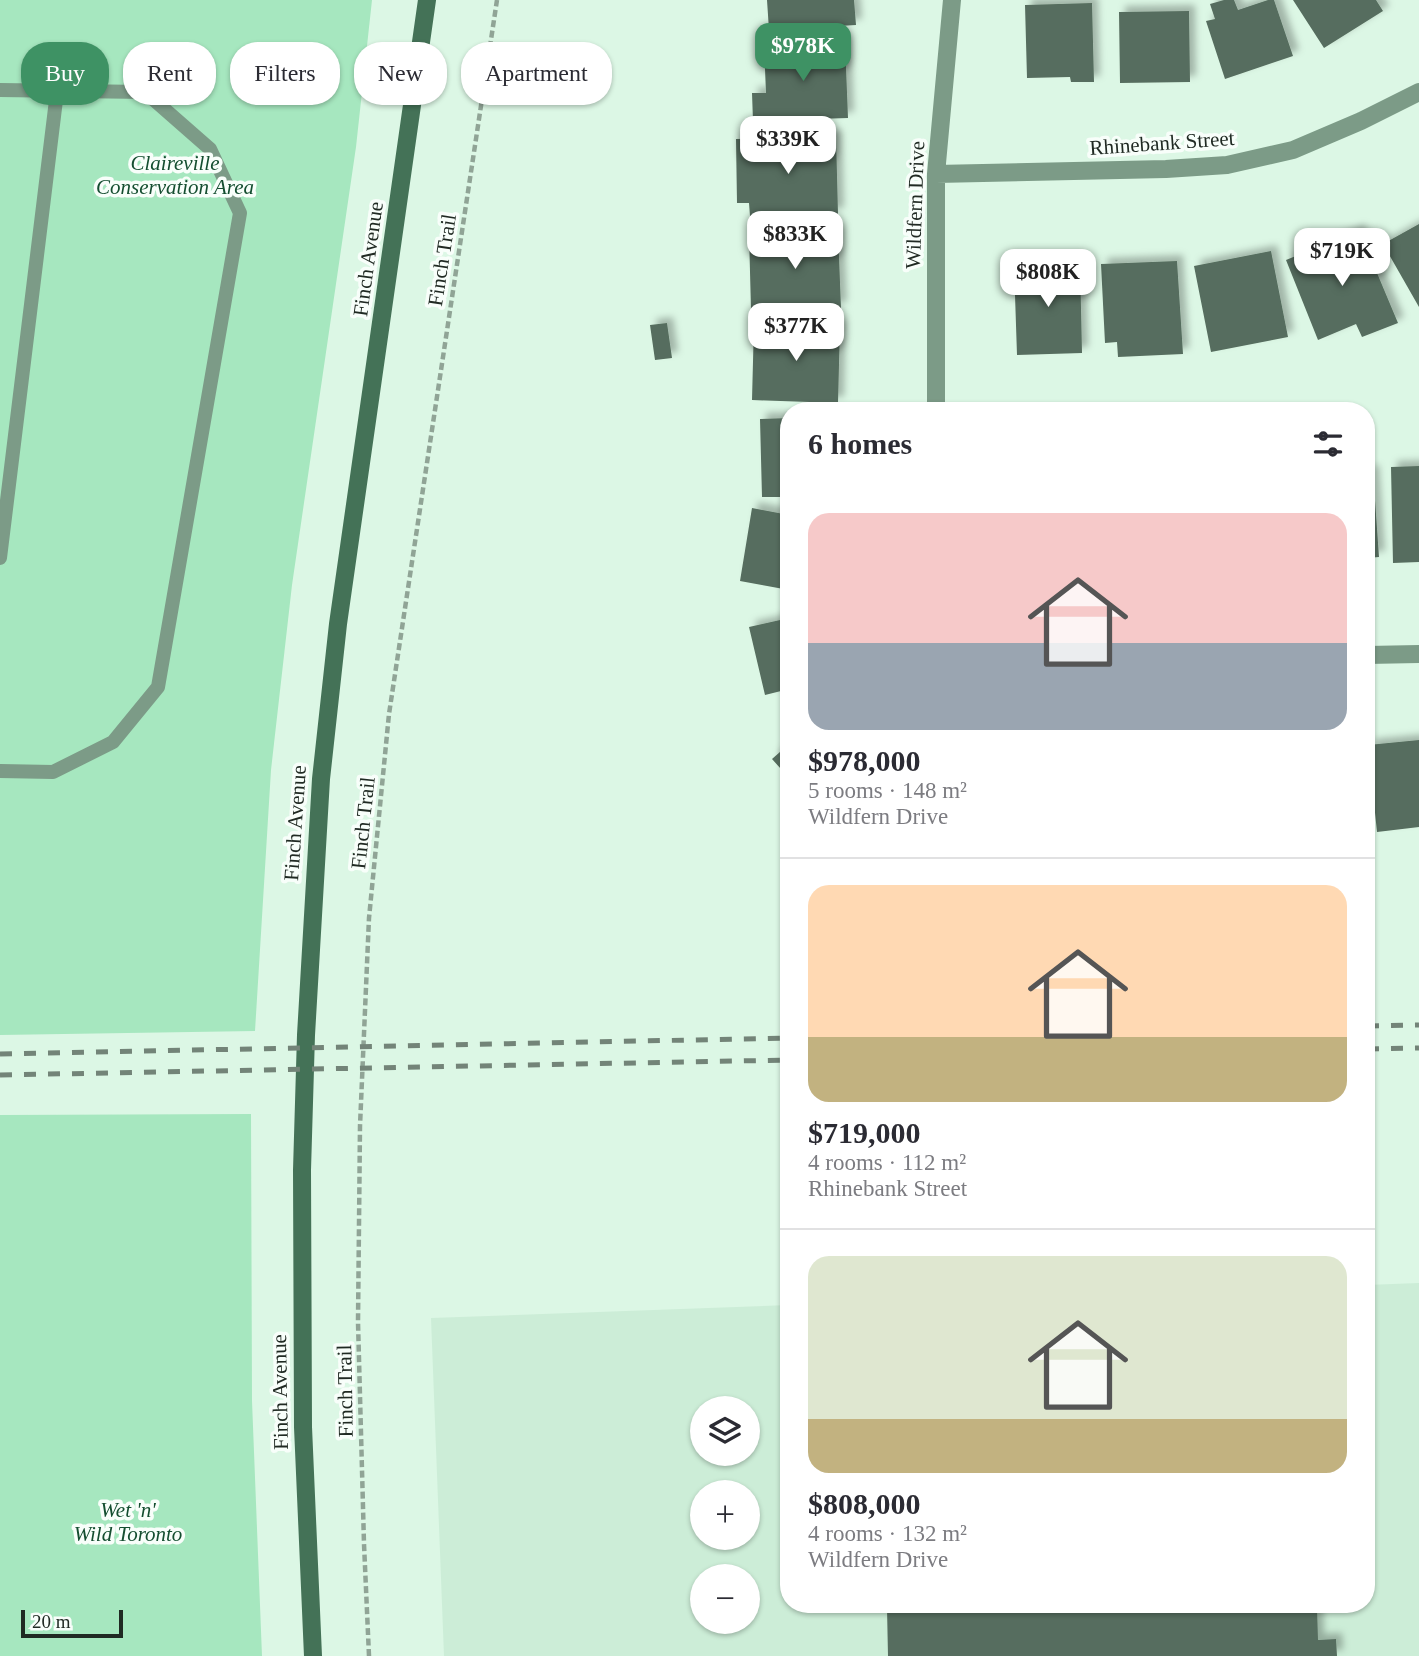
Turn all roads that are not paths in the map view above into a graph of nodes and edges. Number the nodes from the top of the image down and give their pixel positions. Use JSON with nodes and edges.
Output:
{"nodes":[{"id":1,"x":427,"y":0,"type":"edge"},
{"id":2,"x":952,"y":0,"type":"edge"},
{"id":3,"x":0,"y":90,"type":"edge"},
{"id":4,"x":21,"y":91,"type":"edge"},
{"id":5,"x":109,"y":92,"type":"edge"},
{"id":6,"x":1419,"y":92,"type":"edge"},
{"id":7,"x":55,"y":105,"type":"edge"},
{"id":8,"x":936,"y":174,"type":"junction"},
{"id":9,"x":936,"y":402,"type":"edge"},
{"id":10,"x":0,"y":558,"type":"edge"},
{"id":11,"x":1375,"y":654,"type":"edge"},
{"id":12,"x":1419,"y":654,"type":"edge"},
{"id":13,"x":0,"y":771,"type":"edge"},
{"id":14,"x":313,"y":1656,"type":"edge"}],
"edges":[{"from":1,"to":14,"type":"main road","name":"Finch Avenue"},
{"from":2,"to":8,"type":"street","name":"Wildfern Drive"},
{"from":3,"to":4,"type":"lane"},
{"from":5,"to":13,"type":"lane"},
{"from":6,"to":8,"type":"street","name":"Rhinebank Street"},
{"from":7,"to":10,"type":"lane"},
{"from":8,"to":9,"type":"street","name":"Wildfern Drive"},
{"from":11,"to":12,"type":"street"}]}
